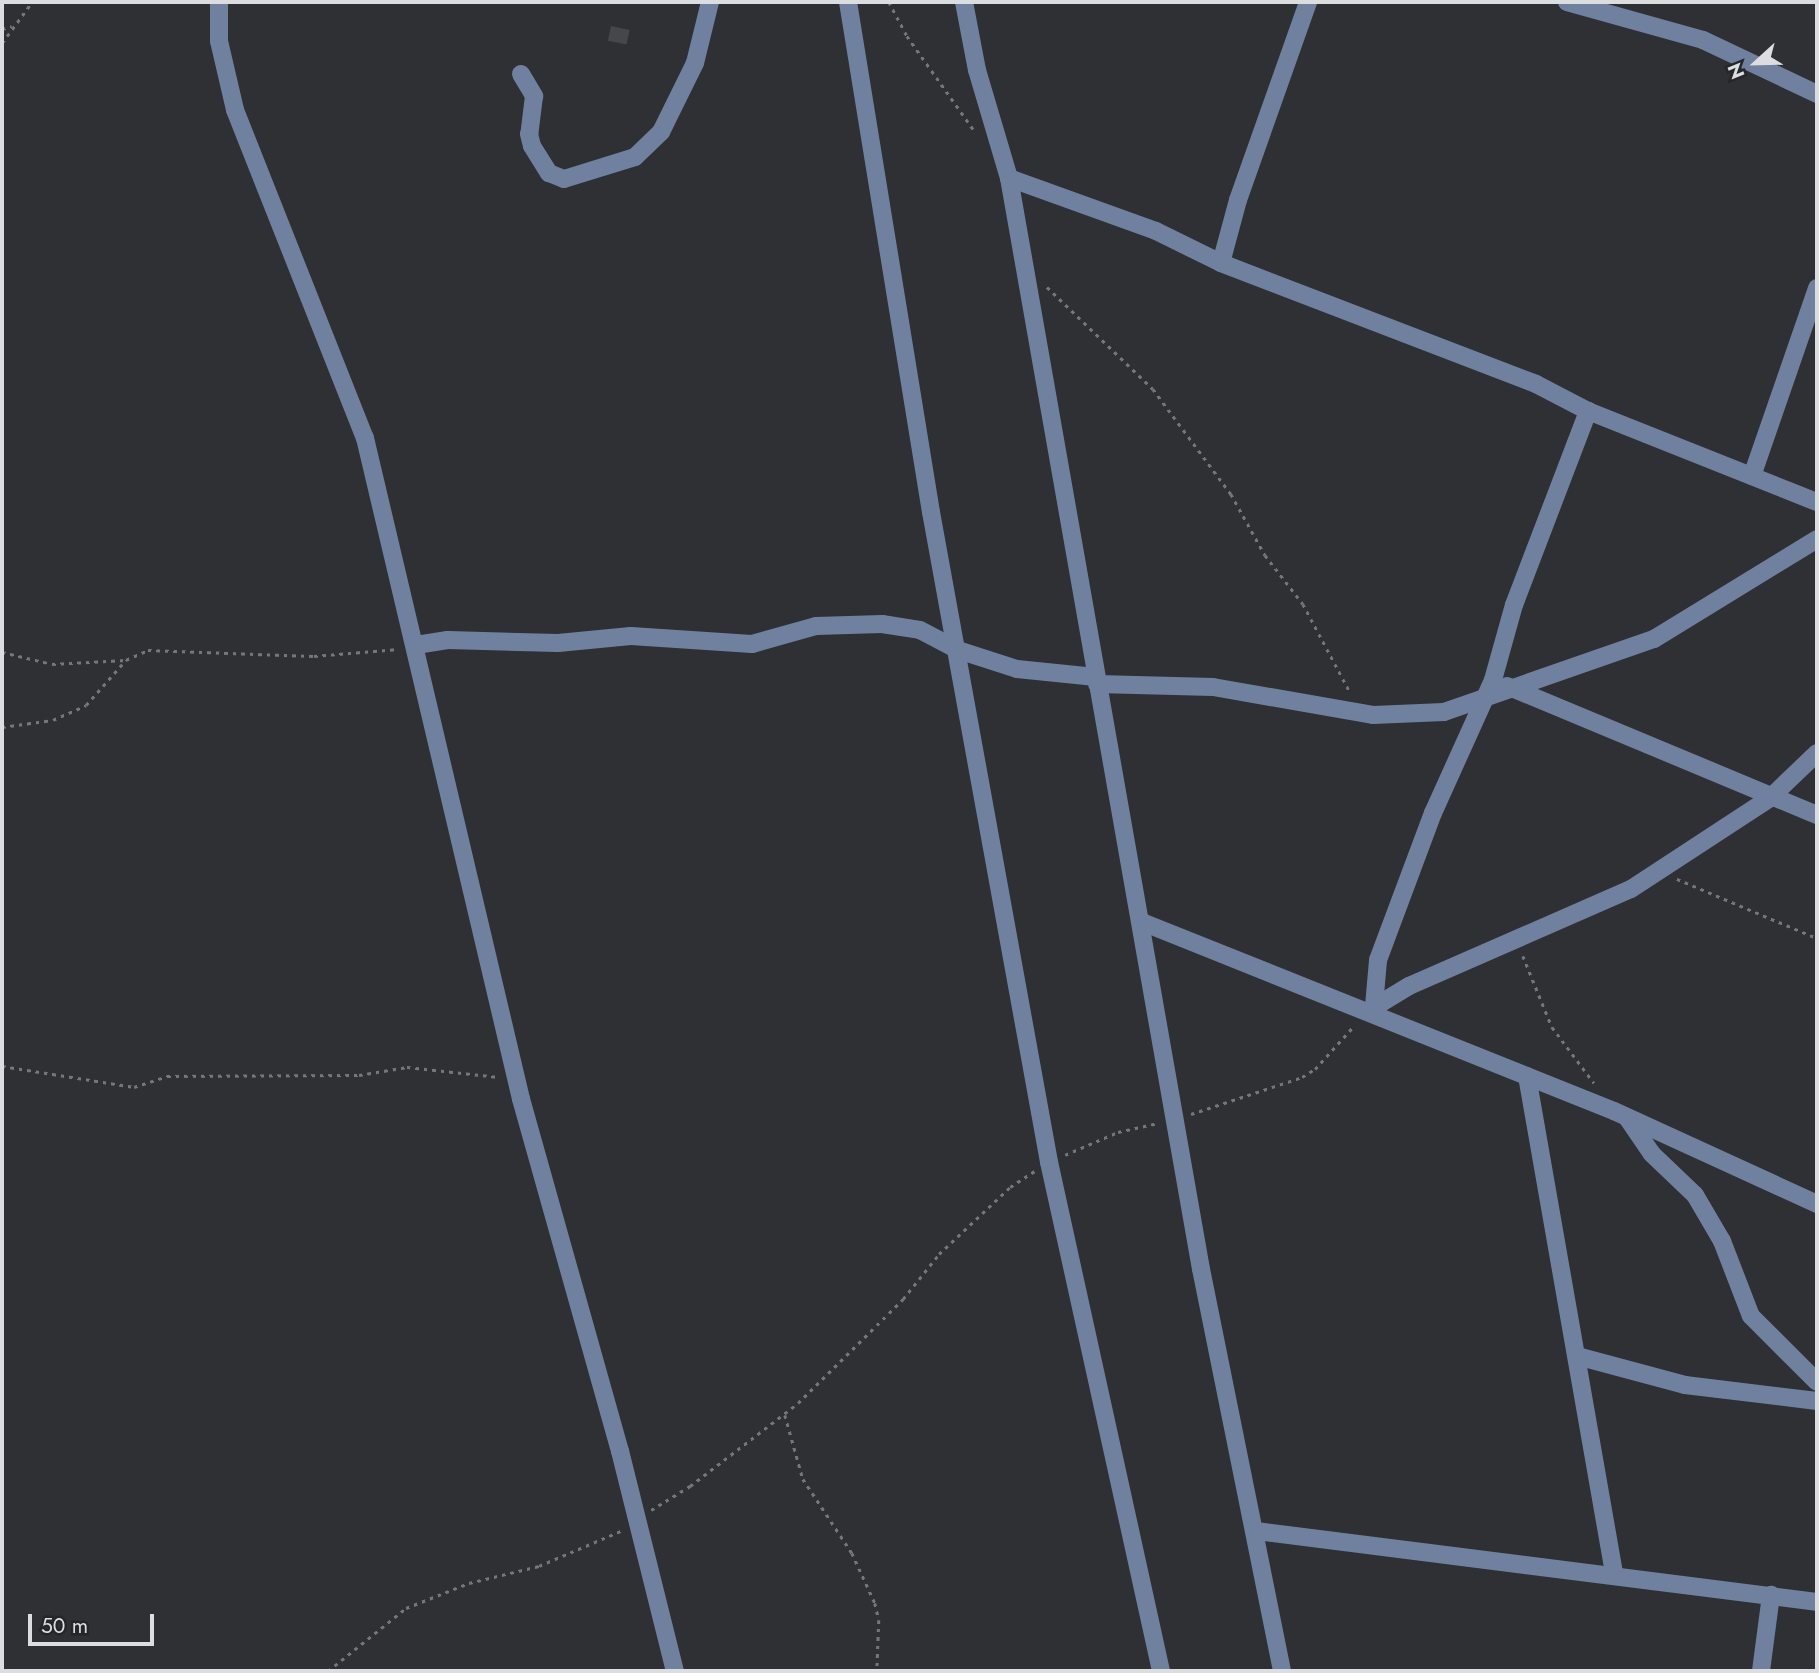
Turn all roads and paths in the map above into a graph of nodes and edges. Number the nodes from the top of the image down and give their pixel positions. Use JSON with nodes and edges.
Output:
{"nodes":[{"id":1,"x":32,"y":2,"type":"edge"},
{"id":2,"x":219,"y":2,"type":"edge"},
{"id":3,"x":710,"y":2,"type":"edge"},
{"id":4,"x":848,"y":2,"type":"edge"},
{"id":5,"x":890,"y":2,"type":"edge"},
{"id":6,"x":964,"y":2,"type":"edge"},
{"id":7,"x":1308,"y":2,"type":"edge"},
{"id":8,"x":1567,"y":2,"type":"edge"},
{"id":9,"x":13,"y":25,"type":"junction"},
{"id":10,"x":2,"y":29,"type":"edge"},
{"id":11,"x":2,"y":43,"type":"edge"},
{"id":12,"x":521,"y":74,"type":"dead end"},
{"id":13,"x":1817,"y":94,"type":"edge"},
{"id":14,"x":1002,"y":155,"type":"junction"},
{"id":15,"x":1009,"y":178,"type":"junction"},
{"id":16,"x":1221,"y":263,"type":"junction"},
{"id":17,"x":1025,"y":269,"type":"junction"},
{"id":18,"x":1817,"y":288,"type":"edge"},
{"id":19,"x":1588,"y":411,"type":"junction"},
{"id":20,"x":1752,"y":477,"type":"junction"},
{"id":21,"x":1817,"y":502,"type":"edge"},
{"id":22,"x":1817,"y":539,"type":"edge"},
{"id":23,"x":416,"y":645,"type":"junction"},
{"id":24,"x":958,"y":650,"type":"junction"},
{"id":25,"x":2,"y":652,"type":"edge"},
{"id":26,"x":126,"y":660,"type":"junction"},
{"id":27,"x":1493,"y":680,"type":"junction"},
{"id":28,"x":1096,"y":681,"type":"junction"},
{"id":29,"x":1514,"y":689,"type":"junction"},
{"id":30,"x":1483,"y":701,"type":"junction"},
{"id":31,"x":1360,"y":712,"type":"junction"},
{"id":32,"x":2,"y":727,"type":"edge"},
{"id":33,"x":1817,"y":753,"type":"edge"},
{"id":34,"x":1770,"y":798,"type":"junction"},
{"id":35,"x":1817,"y":816,"type":"edge"},
{"id":36,"x":1658,"y":871,"type":"junction"},
{"id":37,"x":1142,"y":922,"type":"junction"},
{"id":38,"x":1817,"y":938,"type":"edge"},
{"id":39,"x":1518,"y":941,"type":"junction"},
{"id":40,"x":1369,"y":1010,"type":"junction"},
{"id":41,"x":2,"y":1066,"type":"edge"},
{"id":42,"x":515,"y":1074,"type":"junction"},
{"id":43,"x":1527,"y":1076,"type":"junction"},
{"id":44,"x":1597,"y":1089,"type":"dead end"},
{"id":45,"x":1626,"y":1117,"type":"junction"},
{"id":46,"x":1175,"y":1119,"type":"junction"},
{"id":47,"x":1048,"y":1162,"type":"junction"},
{"id":48,"x":1817,"y":1204,"type":"edge"},
{"id":49,"x":1577,"y":1356,"type":"junction"},
{"id":50,"x":1817,"y":1382,"type":"edge"},
{"id":51,"x":1817,"y":1401,"type":"edge"},
{"id":52,"x":785,"y":1413,"type":"junction"},
{"id":53,"x":635,"y":1524,"type":"junction"},
{"id":54,"x":1256,"y":1531,"type":"junction"},
{"id":55,"x":1614,"y":1573,"type":"junction"},
{"id":56,"x":1771,"y":1595,"type":"junction"},
{"id":57,"x":1817,"y":1602,"type":"edge"},
{"id":58,"x":328,"y":1671,"type":"edge"},
{"id":59,"x":675,"y":1671,"type":"edge"},
{"id":60,"x":877,"y":1671,"type":"edge"},
{"id":61,"x":1161,"y":1671,"type":"edge"},
{"id":62,"x":1282,"y":1671,"type":"edge"},
{"id":63,"x":1761,"y":1671,"type":"edge"}],
"edges":[{"from":1,"to":9,"type":"path"},
{"from":2,"to":23,"type":"street"},
{"from":3,"to":12,"type":"street"},
{"from":4,"to":24,"type":"street"},
{"from":5,"to":14,"type":"path"},
{"from":6,"to":14,"type":"street"},
{"from":7,"to":16,"type":"street"},
{"from":8,"to":13,"type":"street"},
{"from":9,"to":10,"type":"path"},
{"from":9,"to":11,"type":"path"},
{"from":14,"to":15,"type":"street"},
{"from":15,"to":16,"type":"street"},
{"from":15,"to":17,"type":"street"},
{"from":16,"to":19,"type":"street"},
{"from":17,"to":28,"type":"street"},
{"from":17,"to":31,"type":"path"},
{"from":18,"to":20,"type":"street"},
{"from":19,"to":20,"type":"street"},
{"from":19,"to":27,"type":"street"},
{"from":20,"to":21,"type":"street"},
{"from":22,"to":29,"type":"street"},
{"from":23,"to":24,"type":"street"},
{"from":23,"to":26,"type":"path"},
{"from":23,"to":42,"type":"street"},
{"from":24,"to":28,"type":"street"},
{"from":24,"to":47,"type":"street"},
{"from":25,"to":26,"type":"path"},
{"from":26,"to":32,"type":"path"},
{"from":27,"to":29,"type":"street"},
{"from":27,"to":30,"type":"street"},
{"from":28,"to":31,"type":"street"},
{"from":28,"to":37,"type":"street"},
{"from":29,"to":30,"type":"street"},
{"from":29,"to":34,"type":"street"},
{"from":30,"to":31,"type":"street"},
{"from":30,"to":40,"type":"street"},
{"from":33,"to":34,"type":"street"},
{"from":34,"to":35,"type":"street"},
{"from":34,"to":36,"type":"street"},
{"from":36,"to":38,"type":"path"},
{"from":36,"to":39,"type":"street"},
{"from":37,"to":40,"type":"street"},
{"from":37,"to":46,"type":"street"},
{"from":39,"to":40,"type":"street"},
{"from":39,"to":44,"type":"path"},
{"from":40,"to":43,"type":"street"},
{"from":40,"to":46,"type":"path"},
{"from":41,"to":42,"type":"path"},
{"from":42,"to":53,"type":"street"},
{"from":43,"to":45,"type":"street"},
{"from":43,"to":49,"type":"street"},
{"from":45,"to":48,"type":"street"},
{"from":45,"to":50,"type":"street"},
{"from":46,"to":47,"type":"path"},
{"from":46,"to":54,"type":"street"},
{"from":47,"to":52,"type":"path"},
{"from":47,"to":61,"type":"street"},
{"from":49,"to":51,"type":"street"},
{"from":49,"to":55,"type":"street"},
{"from":52,"to":53,"type":"path"},
{"from":52,"to":60,"type":"path"},
{"from":53,"to":58,"type":"path"},
{"from":53,"to":59,"type":"street"},
{"from":54,"to":55,"type":"street"},
{"from":54,"to":62,"type":"street"},
{"from":55,"to":56,"type":"street"},
{"from":56,"to":57,"type":"street"},
{"from":56,"to":63,"type":"street"}]}
